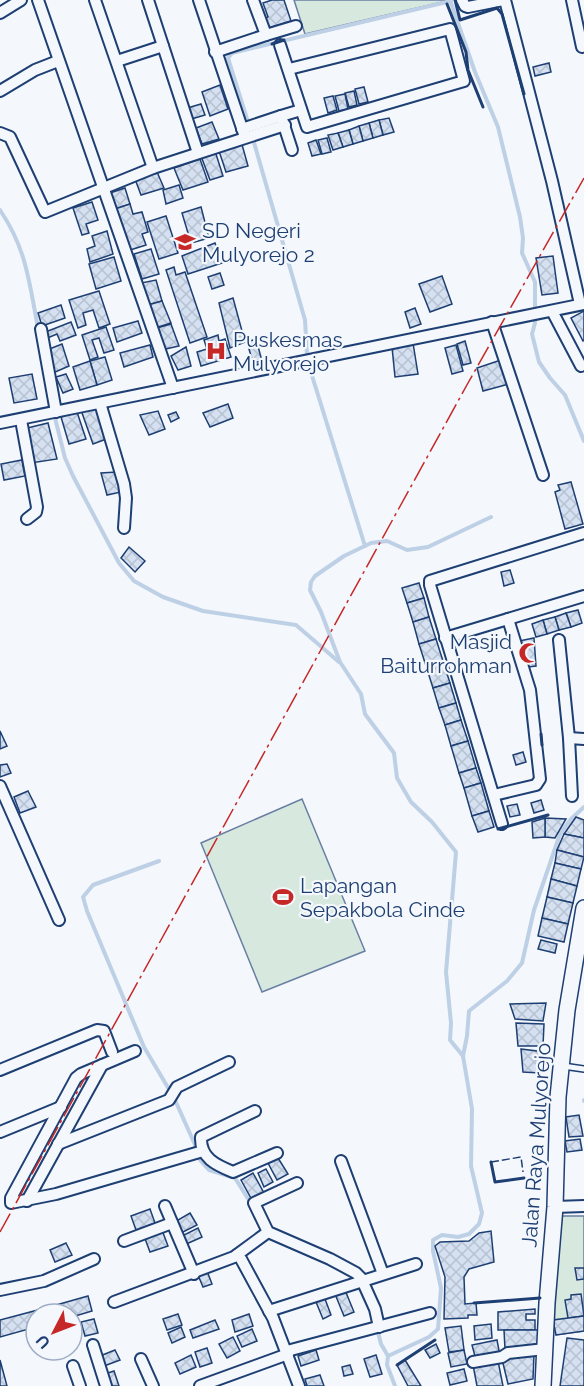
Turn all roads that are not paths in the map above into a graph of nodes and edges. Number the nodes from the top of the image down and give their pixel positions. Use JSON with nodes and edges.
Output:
{"nodes":[{"id":1,"x":21,"y":0,"type":"edge"},
{"id":2,"x":38,"y":0,"type":"edge"},
{"id":3,"x":95,"y":0,"type":"edge"},
{"id":4,"x":148,"y":0,"type":"edge"},
{"id":5,"x":199,"y":0,"type":"edge"},
{"id":6,"x":253,"y":0,"type":"edge"},
{"id":7,"x":462,"y":0,"type":"edge"},
{"id":8,"x":504,"y":0,"type":"edge"},
{"id":9,"x":572,"y":0,"type":"edge"},
{"id":10,"x":0,"y":13,"type":"edge"},
{"id":11,"x":296,"y":26,"type":"dead end"},
{"id":12,"x":266,"y":35,"type":"junction"},
{"id":13,"x":279,"y":45,"type":"dead end"},
{"id":14,"x":163,"y":46,"type":"junction"},
{"id":15,"x":582,"y":47,"type":"dead end"},
{"id":16,"x":215,"y":52,"type":"junction"},
{"id":17,"x":58,"y":61,"type":"junction"},
{"id":18,"x":117,"y":61,"type":"junction"},
{"id":19,"x":289,"y":69,"type":"junction"},
{"id":20,"x":0,"y":92,"type":"edge"},
{"id":21,"x":301,"y":110,"type":"junction"},
{"id":22,"x":284,"y":125,"type":"junction"},
{"id":23,"x":307,"y":128,"type":"junction"},
{"id":24,"x":0,"y":133,"type":"edge"},
{"id":25,"x":243,"y":133,"type":"junction"},
{"id":26,"x":292,"y":150,"type":"dead end"},
{"id":27,"x":198,"y":153,"type":"junction"},
{"id":28,"x":153,"y":168,"type":"junction"},
{"id":29,"x":103,"y":188,"type":"junction"},
{"id":30,"x":582,"y":304,"type":"edge"},
{"id":31,"x":548,"y":312,"type":"junction"},
{"id":32,"x":492,"y":322,"type":"junction"},
{"id":33,"x":41,"y":329,"type":"dead end"},
{"id":34,"x":581,"y":366,"type":"dead end"},
{"id":35,"x":173,"y":388,"type":"junction"},
{"id":36,"x":100,"y":403,"type":"junction"},
{"id":37,"x":56,"y":412,"type":"junction"},
{"id":38,"x":21,"y":420,"type":"junction"},
{"id":39,"x":0,"y":423,"type":"edge"},
{"id":40,"x":543,"y":475,"type":"dead end"},
{"id":41,"x":27,"y":519,"type":"dead end"},
{"id":42,"x":124,"y":528,"type":"dead end"},
{"id":43,"x":584,"y":533,"type":"edge"},
{"id":44,"x":584,"y":596,"type":"edge"},
{"id":45,"x":508,"y":619,"type":"junction"},
{"id":46,"x":445,"y":638,"type":"junction"},
{"id":47,"x":559,"y":640,"type":"dead end"},
{"id":48,"x":569,"y":738,"type":"junction"},
{"id":49,"x":584,"y":739,"type":"edge"},
{"id":50,"x":0,"y":786,"type":"edge"},
{"id":51,"x":494,"y":795,"type":"junction"},
{"id":52,"x":572,"y":796,"type":"dead end"},
{"id":53,"x":502,"y":824,"type":"dead end"},
{"id":54,"x":583,"y":914,"type":"edge"},
{"id":55,"x":59,"y":920,"type":"dead end"},
{"id":56,"x":135,"y":1051,"type":"dead end"},
{"id":57,"x":112,"y":1053,"type":"dead end"},
{"id":58,"x":229,"y":1062,"type":"dead end"},
{"id":59,"x":102,"y":1065,"type":"junction"},
{"id":60,"x":561,"y":1066,"type":"junction"},
{"id":61,"x":584,"y":1069,"type":"edge"},
{"id":62,"x":0,"y":1070,"type":"edge"},
{"id":63,"x":62,"y":1105,"type":"junction"},
{"id":64,"x":77,"y":1109,"type":"junction"},
{"id":65,"x":255,"y":1111,"type":"dead end"},
{"id":66,"x":0,"y":1132,"type":"edge"},
{"id":67,"x":58,"y":1144,"type":"junction"},
{"id":68,"x":38,"y":1149,"type":"junction"},
{"id":69,"x":203,"y":1151,"type":"junction"},
{"id":70,"x":277,"y":1153,"type":"dead end"},
{"id":71,"x":51,"y":1155,"type":"junction"},
{"id":72,"x":341,"y":1161,"type":"dead end"},
{"id":73,"x":297,"y":1184,"type":"dead end"},
{"id":74,"x":27,"y":1201,"type":"junction"},
{"id":75,"x":165,"y":1206,"type":"dead end"},
{"id":76,"x":584,"y":1206,"type":"edge"},
{"id":77,"x":555,"y":1207,"type":"junction"},
{"id":78,"x":172,"y":1223,"type":"junction"},
{"id":79,"x":267,"y":1233,"type":"junction"},
{"id":80,"x":124,"y":1241,"type":"dead end"},
{"id":81,"x":237,"y":1255,"type":"junction"},
{"id":82,"x":94,"y":1259,"type":"dead end"},
{"id":83,"x":416,"y":1264,"type":"dead end"},
{"id":84,"x":194,"y":1274,"type":"junction"},
{"id":85,"x":382,"y":1274,"type":"junction"},
{"id":86,"x":360,"y":1281,"type":"junction"},
{"id":87,"x":0,"y":1290,"type":"edge"},
{"id":88,"x":114,"y":1302,"type":"dead end"},
{"id":89,"x":269,"y":1311,"type":"junction"},
{"id":90,"x":430,"y":1313,"type":"dead end"},
{"id":91,"x":377,"y":1327,"type":"junction"},
{"id":92,"x":93,"y":1345,"type":"dead end"},
{"id":93,"x":545,"y":1349,"type":"junction"},
{"id":94,"x":288,"y":1353,"type":"junction"},
{"id":95,"x":141,"y":1359,"type":"dead end"},
{"id":96,"x":473,"y":1362,"type":"dead end"},
{"id":97,"x":73,"y":1366,"type":"dead end"},
{"id":98,"x":216,"y":1383,"type":"edge"},
{"id":99,"x":80,"y":1386,"type":"edge"},
{"id":100,"x":106,"y":1386,"type":"edge"},
{"id":101,"x":153,"y":1386,"type":"edge"},
{"id":102,"x":200,"y":1386,"type":"edge"},
{"id":103,"x":299,"y":1386,"type":"edge"},
{"id":104,"x":543,"y":1386,"type":"edge"}],
"edges":[{"from":1,"to":10,"type":"street"},
{"from":2,"to":17,"type":"street"},
{"from":3,"to":18,"type":"street"},
{"from":4,"to":14,"type":"street"},
{"from":5,"to":16,"type":"street"},
{"from":6,"to":12,"type":"street"},
{"from":7,"to":8,"type":"street"},
{"from":8,"to":30,"type":"street"},
{"from":9,"to":15,"type":"street"},
{"from":11,"to":12,"type":"street"},
{"from":12,"to":16,"type":"street"},
{"from":13,"to":19,"type":"street"},
{"from":14,"to":18,"type":"street"},
{"from":14,"to":27,"type":"street"},
{"from":16,"to":25,"type":"street"},
{"from":17,"to":20,"type":"street"},
{"from":17,"to":29,"type":"street"},
{"from":18,"to":28,"type":"street"},
{"from":19,"to":21,"type":"street"},
{"from":19,"to":23,"type":"street"},
{"from":21,"to":22,"type":"street"},
{"from":21,"to":23,"type":"street"},
{"from":22,"to":23,"type":"street"},
{"from":22,"to":25,"type":"street"},
{"from":22,"to":26,"type":"street"},
{"from":24,"to":29,"type":"street"},
{"from":25,"to":27,"type":"street"},
{"from":27,"to":28,"type":"street"},
{"from":28,"to":29,"type":"street"},
{"from":29,"to":35,"type":"street"},
{"from":30,"to":31,"type":"street"},
{"from":31,"to":32,"type":"street"},
{"from":31,"to":34,"type":"street"},
{"from":32,"to":35,"type":"street"},
{"from":32,"to":40,"type":"street"},
{"from":33,"to":37,"type":"street"},
{"from":35,"to":36,"type":"street"},
{"from":36,"to":37,"type":"street"},
{"from":36,"to":42,"type":"street"},
{"from":37,"to":38,"type":"street"},
{"from":38,"to":39,"type":"street"},
{"from":38,"to":41,"type":"street"},
{"from":43,"to":46,"type":"street"},
{"from":44,"to":45,"type":"street"},
{"from":45,"to":46,"type":"street"},
{"from":45,"to":51,"type":"street"},
{"from":46,"to":51,"type":"street"},
{"from":47,"to":48,"type":"street"},
{"from":48,"to":49,"type":"street"},
{"from":48,"to":52,"type":"street"},
{"from":50,"to":55,"type":"street"},
{"from":51,"to":53,"type":"street"},
{"from":54,"to":60,"type":"main road","name":"Jalan Raya Mulyorejo"},
{"from":56,"to":59,"type":"street"},
{"from":57,"to":62,"type":"street"},
{"from":58,"to":67,"type":"street"},
{"from":59,"to":63,"type":"street"},
{"from":59,"to":64,"type":"street"},
{"from":60,"to":61,"type":"lane"},
{"from":60,"to":77,"type":"main road","name":"Jalan Raya Mulyorejo"},
{"from":63,"to":64,"type":"street"},
{"from":63,"to":66,"type":"street"},
{"from":63,"to":68,"type":"street"},
{"from":64,"to":67,"type":"street"},
{"from":65,"to":69,"type":"street"},
{"from":67,"to":71,"type":"street"},
{"from":68,"to":71,"type":"street"},
{"from":68,"to":74,"type":"street"},
{"from":69,"to":70,"type":"street"},
{"from":69,"to":74,"type":"street"},
{"from":71,"to":74,"type":"street"},
{"from":72,"to":85,"type":"street"},
{"from":73,"to":79,"type":"street"},
{"from":75,"to":78,"type":"street"},
{"from":76,"to":77,"type":"street"},
{"from":77,"to":93,"type":"main road","name":"Jalan Raya Mulyorejo"},
{"from":78,"to":80,"type":"street"},
{"from":78,"to":84,"type":"street"},
{"from":79,"to":81,"type":"street"},
{"from":79,"to":86,"type":"street"},
{"from":81,"to":84,"type":"street"},
{"from":81,"to":89,"type":"street"},
{"from":82,"to":87,"type":"street"},
{"from":83,"to":85,"type":"street"},
{"from":84,"to":88,"type":"street"},
{"from":85,"to":86,"type":"street"},
{"from":86,"to":89,"type":"street"},
{"from":86,"to":91,"type":"street"},
{"from":89,"to":94,"type":"street"},
{"from":90,"to":91,"type":"street"},
{"from":91,"to":94,"type":"street"},
{"from":92,"to":100,"type":"street"},
{"from":93,"to":96,"type":"street"},
{"from":93,"to":104,"type":"main road","name":"Jalan Raya Mulyorejo"},
{"from":94,"to":98,"type":"street"},
{"from":94,"to":103,"type":"street"},
{"from":95,"to":101,"type":"street"},
{"from":97,"to":99,"type":"street"},
{"from":98,"to":102,"type":"street"}]}
